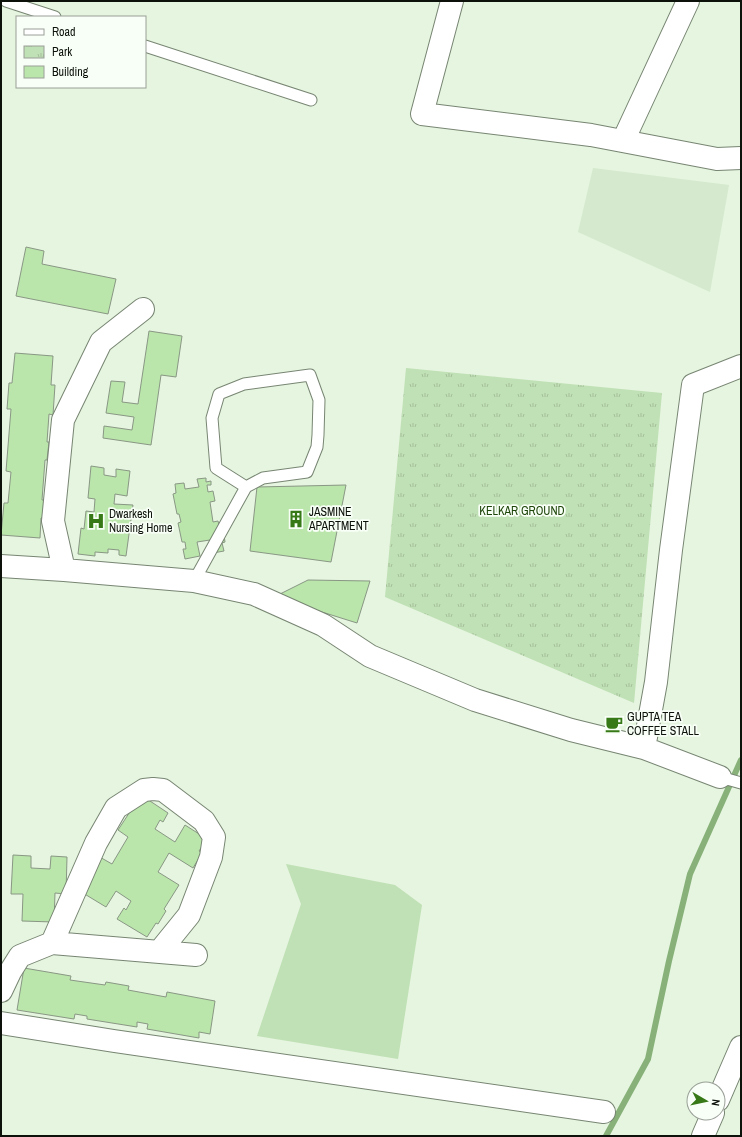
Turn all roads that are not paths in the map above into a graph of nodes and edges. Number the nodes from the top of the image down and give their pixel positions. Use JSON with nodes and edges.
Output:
{"nodes":[{"id":1,"x":6,"y":1,"type":"edge"},
{"id":2,"x":452,"y":1,"type":"edge"},
{"id":3,"x":688,"y":1,"type":"edge"},
{"id":4,"x":52,"y":16,"type":"edge"},
{"id":5,"x":146,"y":46,"type":"edge"},
{"id":6,"x":311,"y":100,"type":"dead end"},
{"id":7,"x":622,"y":141,"type":"junction"},
{"id":8,"x":741,"y":158,"type":"edge"},
{"id":9,"x":143,"y":309,"type":"dead end"},
{"id":10,"x":741,"y":366,"type":"edge"},
{"id":11,"x":246,"y":487,"type":"junction"},
{"id":12,"x":1,"y":566,"type":"edge"},
{"id":13,"x":64,"y":570,"type":"junction"},
{"id":14,"x":194,"y":581,"type":"junction"},
{"id":15,"x":644,"y":748,"type":"junction"},
{"id":16,"x":720,"y":777,"type":"joint"},
{"id":17,"x":741,"y":783,"type":"edge"},
{"id":18,"x":52,"y":943,"type":"junction"},
{"id":19,"x":159,"y":952,"type":"junction"},
{"id":20,"x":196,"y":955,"type":"dead end"},
{"id":21,"x":1,"y":991,"type":"edge"},
{"id":22,"x":1,"y":1023,"type":"edge"},
{"id":23,"x":741,"y":1047,"type":"edge"},
{"id":24,"x":726,"y":1082,"type":"edge"},
{"id":25,"x":604,"y":1112,"type":"dead end"},
{"id":26,"x":710,"y":1121,"type":"edge"},
{"id":27,"x":703,"y":1136,"type":"edge"}],
"edges":[{"from":1,"to":4,"type":"lane"},
{"from":2,"to":7,"type":"street"},
{"from":3,"to":7,"type":"street"},
{"from":5,"to":6,"type":"lane"},
{"from":7,"to":8,"type":"street"},
{"from":9,"to":13,"type":"street"},
{"from":10,"to":15,"type":"street"},
{"from":11,"to":11,"type":"lane"},
{"from":11,"to":14,"type":"lane"},
{"from":12,"to":13,"type":"street"},
{"from":13,"to":14,"type":"street"},
{"from":14,"to":15,"type":"street"},
{"from":15,"to":16,"type":"street"},
{"from":16,"to":17,"type":"lane"},
{"from":18,"to":19,"type":"street"},
{"from":18,"to":19,"type":"street"},
{"from":18,"to":21,"type":"street"},
{"from":19,"to":20,"type":"street"},
{"from":22,"to":25,"type":"street"},
{"from":23,"to":24,"type":"street"},
{"from":26,"to":27,"type":"street"}]}
